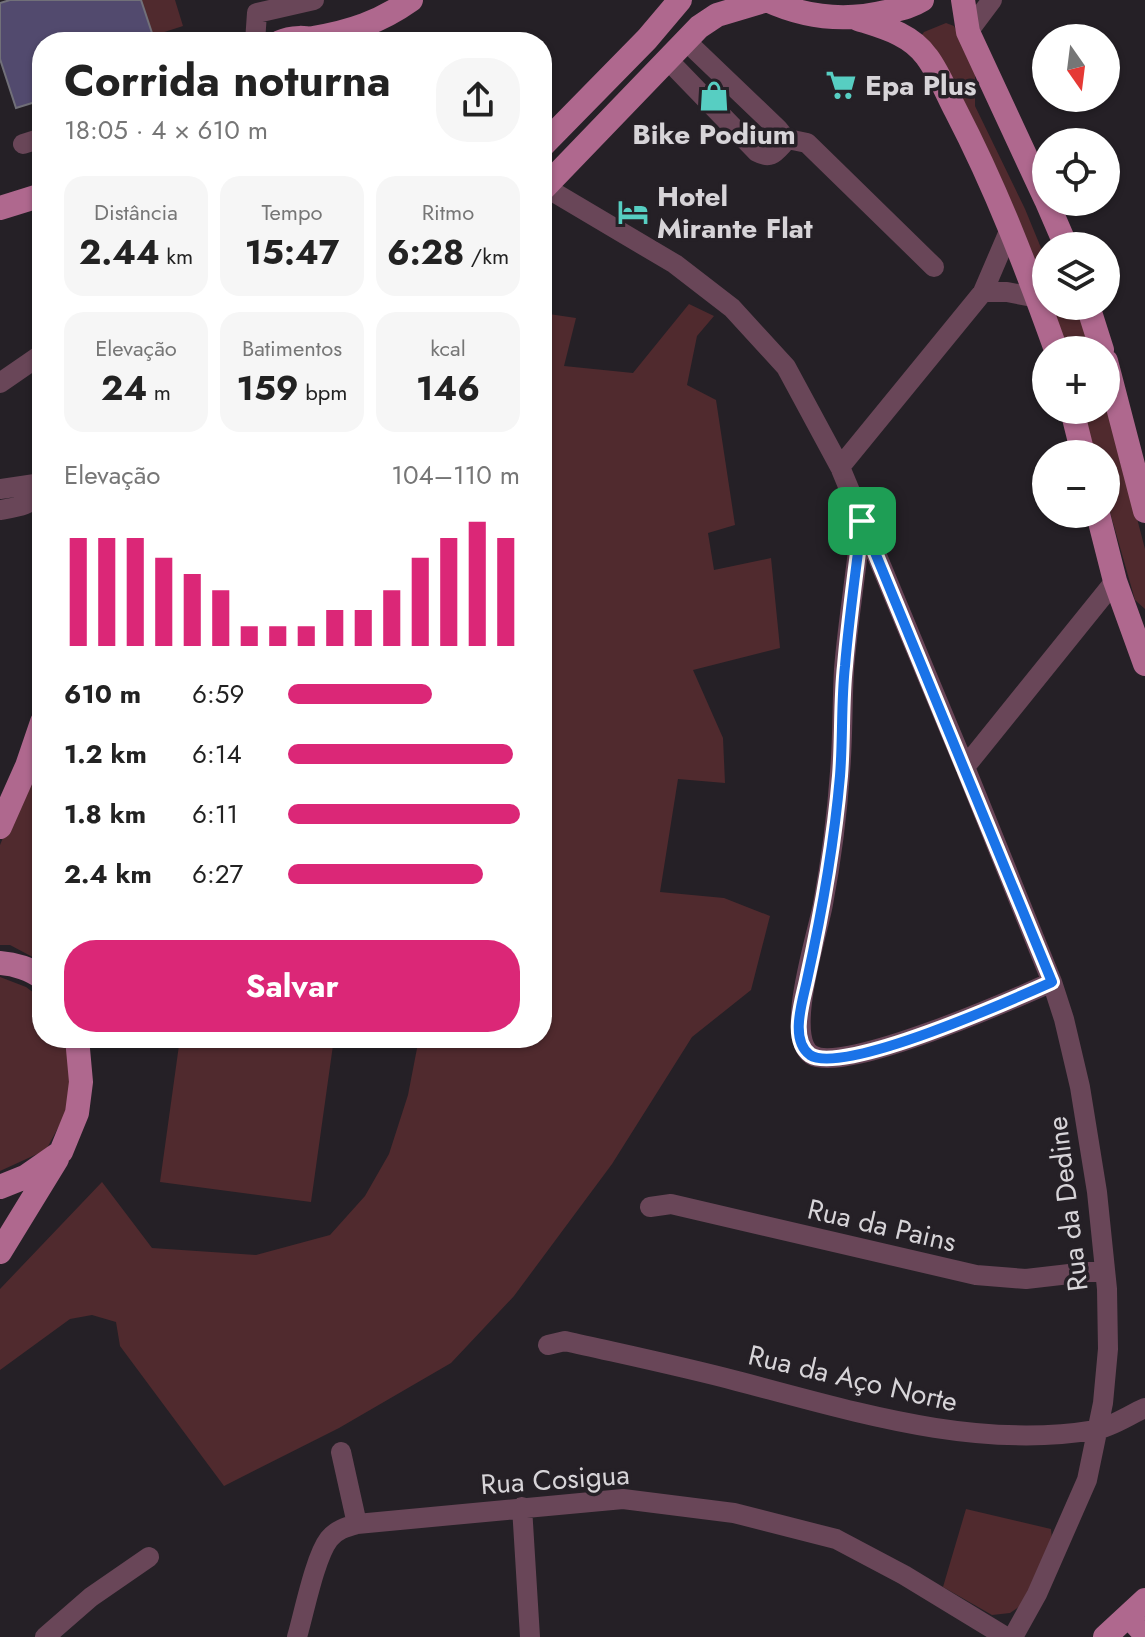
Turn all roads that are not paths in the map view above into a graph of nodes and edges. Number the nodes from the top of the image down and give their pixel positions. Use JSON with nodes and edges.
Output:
{"nodes":[{"id":1,"x":314,"y":0,"type":"edge"},
{"id":2,"x":411,"y":0,"type":"edge"},
{"id":3,"x":680,"y":0,"type":"edge"},
{"id":4,"x":767,"y":0,"type":"edge"},
{"id":5,"x":922,"y":0,"type":"edge"},
{"id":6,"x":963,"y":0,"type":"edge"},
{"id":7,"x":992,"y":0,"type":"edge"},
{"id":8,"x":256,"y":7,"type":"edge"},
{"id":9,"x":858,"y":19,"type":"junction"},
{"id":10,"x":255,"y":32,"type":"edge"},
{"id":11,"x":276,"y":32,"type":"edge"},
{"id":12,"x":347,"y":32,"type":"edge"},
{"id":13,"x":968,"y":32,"type":"junction"},
{"id":14,"x":647,"y":39,"type":"junction"},
{"id":15,"x":686,"y":41,"type":"junction"},
{"id":16,"x":669,"y":61,"type":"junction"},
{"id":17,"x":621,"y":64,"type":"junction"},
{"id":18,"x":642,"y":88,"type":"junction"},
{"id":19,"x":552,"y":136,"type":"edge"},
{"id":20,"x":783,"y":138,"type":"junction"},
{"id":21,"x":552,"y":171,"type":"edge"},
{"id":22,"x":1032,"y":171,"type":"edge"},
{"id":23,"x":552,"y":179,"type":"edge"},
{"id":24,"x":32,"y":198,"type":"edge"},
{"id":25,"x":0,"y":208,"type":"edge"},
{"id":26,"x":1010,"y":229,"type":"junction"},
{"id":27,"x":934,"y":267,"type":"dead end"},
{"id":28,"x":1032,"y":283,"type":"edge"},
{"id":29,"x":983,"y":292,"type":"junction"},
{"id":30,"x":1032,"y":297,"type":"edge"},
{"id":31,"x":32,"y":361,"type":"edge"},
{"id":32,"x":0,"y":383,"type":"edge"},
{"id":33,"x":1120,"y":421,"type":"edge"},
{"id":34,"x":1139,"y":464,"type":"edge"},
{"id":35,"x":840,"y":467,"type":"junction"},
{"id":36,"x":32,"y":484,"type":"edge"},
{"id":37,"x":0,"y":489,"type":"edge"},
{"id":38,"x":32,"y":500,"type":"edge"},
{"id":39,"x":1144,"y":503,"type":"edge"},
{"id":40,"x":0,"y":510,"type":"edge"},
{"id":41,"x":862,"y":521,"type":"junction"},
{"id":42,"x":1102,"y":528,"type":"edge"},
{"id":43,"x":1115,"y":581,"type":"junction"},
{"id":44,"x":1145,"y":664,"type":"edge"},
{"id":45,"x":32,"y":751,"type":"edge"},
{"id":46,"x":965,"y":767,"type":"junction"},
{"id":47,"x":0,"y":827,"type":"edge"},
{"id":48,"x":0,"y":963,"type":"edge"},
{"id":49,"x":32,"y":972,"type":"edge"},
{"id":50,"x":1052,"y":982,"type":"junction"},
{"id":51,"x":78,"y":1048,"type":"edge"},
{"id":52,"x":61,"y":1152,"type":"junction"},
{"id":53,"x":0,"y":1187,"type":"edge"},
{"id":54,"x":650,"y":1207,"type":"dead end"},
{"id":55,"x":0,"y":1252,"type":"edge"},
{"id":56,"x":1104,"y":1270,"type":"junction"},
{"id":57,"x":548,"y":1345,"type":"dead end"},
{"id":58,"x":1145,"y":1408,"type":"edge"},
{"id":59,"x":1099,"y":1430,"type":"junction"},
{"id":60,"x":341,"y":1452,"type":"dead end"},
{"id":61,"x":522,"y":1507,"type":"junction"},
{"id":62,"x":357,"y":1524,"type":"junction"},
{"id":63,"x":149,"y":1557,"type":"dead end"},
{"id":64,"x":1138,"y":1606,"type":"edge"},
{"id":65,"x":1145,"y":1634,"type":"edge"},
{"id":66,"x":45,"y":1637,"type":"edge"},
{"id":67,"x":297,"y":1637,"type":"edge"},
{"id":68,"x":530,"y":1637,"type":"edge"},
{"id":69,"x":1006,"y":1637,"type":"edge"},
{"id":70,"x":1013,"y":1637,"type":"edge"},
{"id":71,"x":1105,"y":1637,"type":"edge"}],
"edges":[{"from":1,"to":8,"type":"street"},
{"from":2,"to":12,"type":"main road"},
{"from":3,"to":14,"type":"main road"},
{"from":4,"to":9,"type":"main road"},
{"from":4,"to":15,"type":"main road"},
{"from":5,"to":9,"type":"main road"},
{"from":6,"to":13,"type":"main road"},
{"from":7,"to":13,"type":"street"},
{"from":8,"to":10,"type":"street"},
{"from":8,"to":11,"type":"street"},
{"from":9,"to":26,"type":"main road"},
{"from":13,"to":22,"type":"main road"},
{"from":14,"to":16,"type":"main road"},
{"from":14,"to":17,"type":"main road"},
{"from":15,"to":16,"type":"main road"},
{"from":15,"to":20,"type":"street"},
{"from":16,"to":18,"type":"main road"},
{"from":16,"to":20,"type":"street"},
{"from":17,"to":18,"type":"main road"},
{"from":17,"to":19,"type":"main road"},
{"from":18,"to":21,"type":"main road"},
{"from":20,"to":27,"type":"street"},
{"from":23,"to":35,"type":"street","name":"Rua da Dedine"},
{"from":24,"to":25,"type":"main road"},
{"from":26,"to":28,"type":"main road"},
{"from":26,"to":29,"type":"street"},
{"from":29,"to":30,"type":"street"},
{"from":29,"to":35,"type":"street"},
{"from":31,"to":32,"type":"street"},
{"from":33,"to":34,"type":"main road"},
{"from":34,"to":39,"type":"main road"},
{"from":35,"to":41,"type":"street","name":"Rua da Dedine"},
{"from":36,"to":37,"type":"street"},
{"from":38,"to":40,"type":"street"},
{"from":41,"to":46,"type":"street","name":"Rua da Dedine"},
{"from":41,"to":50,"type":"street"},
{"from":42,"to":43,"type":"main road"},
{"from":43,"to":44,"type":"main road"},
{"from":43,"to":46,"type":"street"},
{"from":45,"to":47,"type":"main road"},
{"from":46,"to":50,"type":"street","name":"Rua da Dedine"},
{"from":48,"to":49,"type":"main road"},
{"from":50,"to":56,"type":"street","name":"Rua da Dedine"},
{"from":51,"to":52,"type":"main road"},
{"from":52,"to":53,"type":"main road"},
{"from":52,"to":55,"type":"main road"},
{"from":54,"to":56,"type":"street","name":"Rua da Pains"},
{"from":56,"to":59,"type":"street","name":"Rua da Dedine"},
{"from":57,"to":59,"type":"street","name":"Rua da Aço Norte"},
{"from":58,"to":59,"type":"street","name":"Rua da Aço Norte"},
{"from":59,"to":70,"type":"street","name":"Rua da Dedine"},
{"from":60,"to":62,"type":"street"},
{"from":61,"to":62,"type":"street","name":"Rua Cosigua"},
{"from":61,"to":68,"type":"street"},
{"from":61,"to":69,"type":"street","name":"Rua Cosigua"},
{"from":62,"to":67,"type":"street","name":"Rua Cosigua"},
{"from":63,"to":66,"type":"street"},
{"from":64,"to":65,"type":"main road"},
{"from":64,"to":71,"type":"main road"}]}
